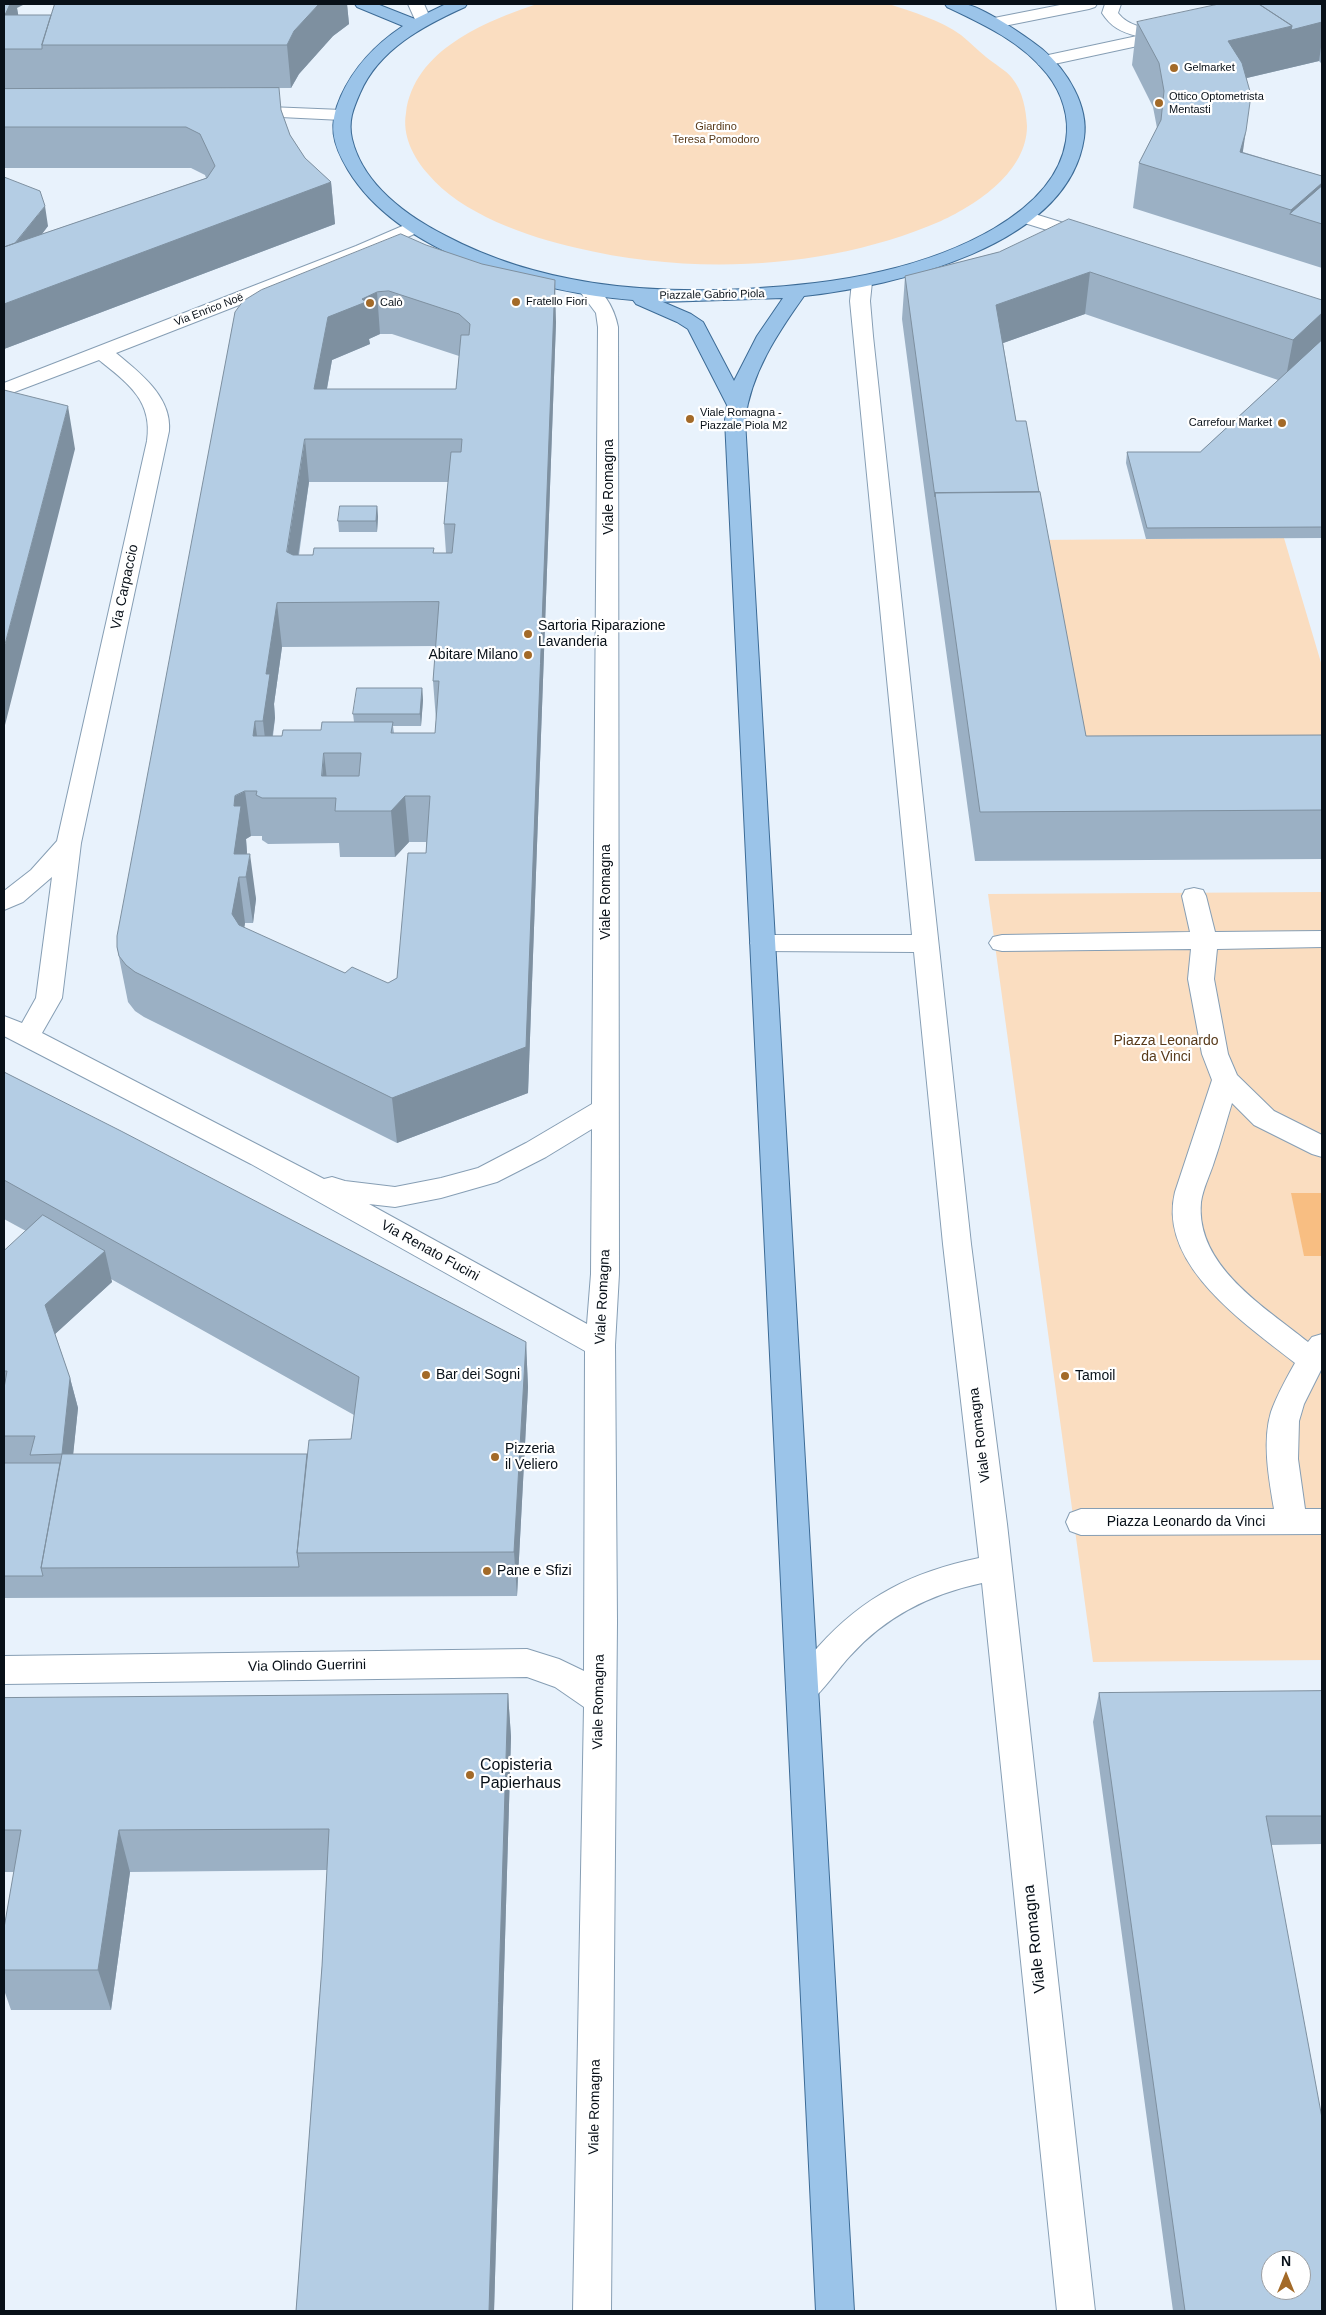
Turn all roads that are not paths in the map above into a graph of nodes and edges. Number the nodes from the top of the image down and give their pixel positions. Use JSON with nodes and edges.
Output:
{"nodes":[{"id":1,"x":363,"y":4,"type":"edge"},
{"id":2,"x":416,"y":4,"type":"edge"},
{"id":3,"x":459,"y":4,"type":"edge"},
{"id":4,"x":953,"y":4,"type":"edge"},
{"id":5,"x":1089,"y":4,"type":"edge"},
{"id":6,"x":1113,"y":4,"type":"edge"},
{"id":7,"x":420,"y":23,"type":"junction"},
{"id":8,"x":994,"y":23,"type":"junction"},
{"id":9,"x":1045,"y":61,"type":"junction"},
{"id":10,"x":232,"y":111,"type":"edge"},
{"id":11,"x":342,"y":115,"type":"junction"},
{"id":12,"x":1025,"y":217,"type":"junction"},
{"id":13,"x":414,"y":227,"type":"junction"},
{"id":14,"x":1106,"y":242,"type":"edge"},
{"id":15,"x":862,"y":282,"type":"junction"},
{"id":16,"x":588,"y":289,"type":"junction"},
{"id":17,"x":797,"y":292,"type":"junction"},
{"id":18,"x":633,"y":295,"type":"junction"},
{"id":19,"x":102,"y":352,"type":"junction"},
{"id":20,"x":4,"y":390,"type":"edge"},
{"id":21,"x":736,"y":404,"type":"junction"},
{"id":22,"x":69,"y":843,"type":"junction"},
{"id":23,"x":1194,"y":896,"type":"dead end"},
{"id":24,"x":4,"y":902,"type":"edge"},
{"id":25,"x":1322,"y":940,"type":"edge"},
{"id":26,"x":1204,"y":941,"type":"junction"},
{"id":27,"x":763,"y":943,"type":"junction"},
{"id":28,"x":1002,"y":943,"type":"dead end"},
{"id":29,"x":926,"y":944,"type":"junction"},
{"id":30,"x":15,"y":1031,"type":"edge"},
{"id":31,"x":1225,"y":1080,"type":"junction"},
{"id":32,"x":606,"y":1108,"type":"junction"},
{"id":33,"x":1322,"y":1147,"type":"edge"},
{"id":34,"x":261,"y":1157,"type":"junction"},
{"id":35,"x":600,"y":1345,"type":"junction"},
{"id":36,"x":1316,"y":1353,"type":"edge"},
{"id":37,"x":1291,"y":1521,"type":"junction"},
{"id":38,"x":1322,"y":1521,"type":"edge"},
{"id":39,"x":1081,"y":1522,"type":"dead end"},
{"id":40,"x":994,"y":1568,"type":"junction"},
{"id":41,"x":4,"y":1670,"type":"edge"},
{"id":42,"x":802,"y":1689,"type":"junction"},
{"id":43,"x":599,"y":1701,"type":"junction"},
{"id":44,"x":592,"y":2311,"type":"edge"},
{"id":45,"x":835,"y":2311,"type":"edge"},
{"id":46,"x":1076,"y":2311,"type":"edge"}],
"edges":[{"from":1,"to":7,"type":"main road"},
{"from":2,"to":7,"type":"street"},
{"from":3,"to":7,"type":"main road","name":"Piazzale Gabrio Piola"},
{"from":4,"to":8,"type":"main road","name":"Piazzale Gabrio Piola"},
{"from":5,"to":8,"type":"street"},
{"from":6,"to":9,"type":"street"},
{"from":7,"to":11,"type":"main road","name":"Piazzale Gabrio Piola"},
{"from":8,"to":9,"type":"main road","name":"Piazzale Gabrio Piola"},
{"from":9,"to":12,"type":"main road","name":"Piazzale Gabrio Piola"},
{"from":10,"to":11,"type":"street"},
{"from":11,"to":13,"type":"main road","name":"Piazzale Gabrio Piola"},
{"from":12,"to":14,"type":"street"},
{"from":12,"to":15,"type":"main road","name":"Piazzale Gabrio Piola"},
{"from":13,"to":16,"type":"main road","name":"Piazzale Gabrio Piola"},
{"from":13,"to":19,"type":"street","name":"Via Enrico Noë"},
{"from":15,"to":17,"type":"main road","name":"Piazzale Gabrio Piola"},
{"from":15,"to":29,"type":"street","name":"Viale Romagna"},
{"from":16,"to":18,"type":"main road","name":"Piazzale Gabrio Piola"},
{"from":16,"to":32,"type":"street","name":"Viale Romagna"},
{"from":17,"to":18,"type":"main road","name":"Piazzale Gabrio Piola"},
{"from":17,"to":21,"type":"main road"},
{"from":18,"to":21,"type":"main road"},
{"from":19,"to":20,"type":"street","name":"Via Enrico Noë"},
{"from":19,"to":22,"type":"street","name":"Via Carpaccio"},
{"from":21,"to":27,"type":"main road"},
{"from":22,"to":24,"type":"street","name":"Via Carpaccio"},
{"from":22,"to":30,"type":"street","name":"Via Carpaccio"},
{"from":23,"to":26,"type":"street"},
{"from":25,"to":26,"type":"street"},
{"from":26,"to":28,"type":"street"},
{"from":26,"to":31,"type":"street"},
{"from":27,"to":29,"type":"street"},
{"from":27,"to":42,"type":"main road"},
{"from":29,"to":40,"type":"street","name":"Viale Romagna"},
{"from":30,"to":34,"type":"street","name":"Via Renato Fucini"},
{"from":31,"to":33,"type":"street"},
{"from":31,"to":36,"type":"street"},
{"from":32,"to":34,"type":"street","name":"Via Renato Fucini"},
{"from":32,"to":35,"type":"street","name":"Viale Romagna"},
{"from":34,"to":35,"type":"street","name":"Via Renato Fucini"},
{"from":35,"to":43,"type":"street","name":"Viale Romagna"},
{"from":36,"to":37,"type":"street"},
{"from":37,"to":38,"type":"street","name":"Piazza Leonardo da Vinci"},
{"from":37,"to":39,"type":"street","name":"Piazza Leonardo da Vinci"},
{"from":40,"to":42,"type":"street"},
{"from":40,"to":46,"type":"street","name":"Viale Romagna"},
{"from":41,"to":43,"type":"street","name":"Via Olindo Guerrini"},
{"from":42,"to":45,"type":"main road"},
{"from":43,"to":44,"type":"street","name":"Viale Romagna"}]}
